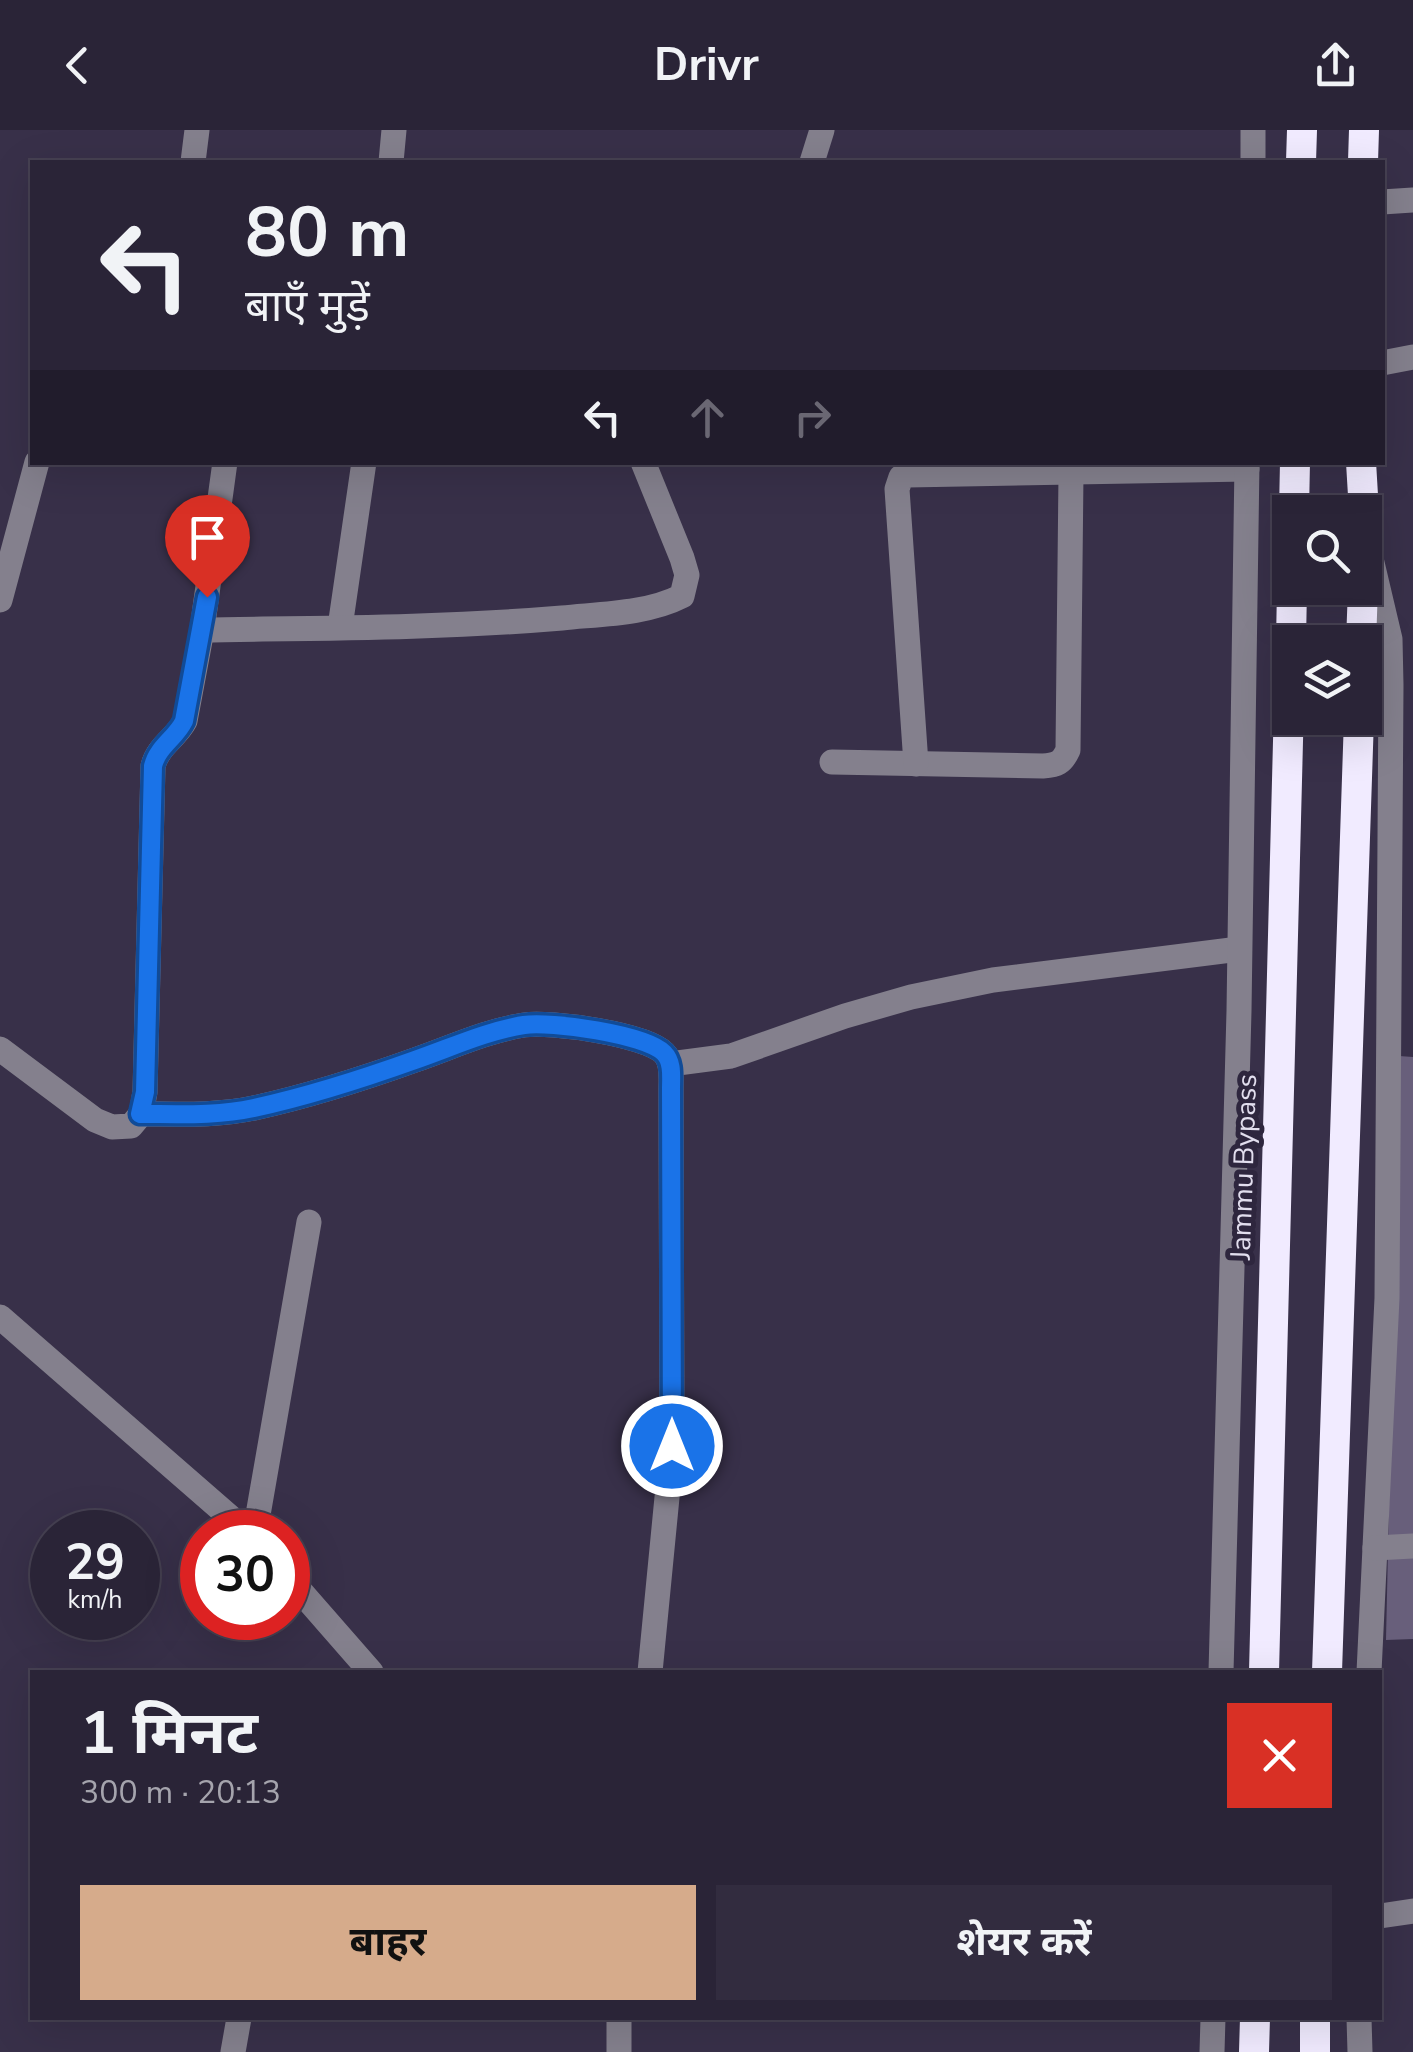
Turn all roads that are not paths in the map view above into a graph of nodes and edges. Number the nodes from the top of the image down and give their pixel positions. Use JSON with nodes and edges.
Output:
{"nodes":[{"id":1,"x":197,"y":130,"type":"edge"},
{"id":2,"x":394,"y":130,"type":"edge"},
{"id":3,"x":822,"y":130,"type":"edge"},
{"id":4,"x":1253,"y":130,"type":"edge"},
{"id":5,"x":1302,"y":130,"type":"edge"},
{"id":6,"x":1364,"y":130,"type":"edge"},
{"id":7,"x":193,"y":160,"type":"edge"},
{"id":8,"x":391,"y":160,"type":"edge"},
{"id":9,"x":813,"y":160,"type":"edge"},
{"id":10,"x":1253,"y":160,"type":"edge"},
{"id":11,"x":1301,"y":160,"type":"edge"},
{"id":12,"x":1363,"y":160,"type":"edge"},
{"id":13,"x":1413,"y":200,"type":"edge"},
{"id":14,"x":1385,"y":202,"type":"edge"},
{"id":15,"x":1413,"y":358,"type":"edge"},
{"id":16,"x":1385,"y":363,"type":"edge"},
{"id":17,"x":36,"y":465,"type":"edge"},
{"id":18,"x":225,"y":465,"type":"edge"},
{"id":19,"x":364,"y":465,"type":"edge"},
{"id":20,"x":644,"y":465,"type":"edge"},
{"id":21,"x":1295,"y":465,"type":"edge"},
{"id":22,"x":1361,"y":465,"type":"edge"},
{"id":23,"x":1247,"y":466,"type":"edge"},
{"id":24,"x":1070,"y":474,"type":"junction"},
{"id":25,"x":1294,"y":495,"type":"edge"},
{"id":26,"x":1363,"y":495,"type":"edge"},
{"id":27,"x":0,"y":600,"type":"edge"},
{"id":28,"x":1382,"y":605,"type":"edge"},
{"id":29,"x":340,"y":628,"type":"junction"},
{"id":30,"x":202,"y":630,"type":"junction"},
{"id":31,"x":1288,"y":735,"type":"edge"},
{"id":32,"x":1357,"y":735,"type":"edge"},
{"id":33,"x":832,"y":762,"type":"dead end"},
{"id":34,"x":916,"y":764,"type":"junction"},
{"id":35,"x":1238,"y":949,"type":"junction"},
{"id":36,"x":1401,"y":1034,"type":"edge"},
{"id":37,"x":0,"y":1050,"type":"edge"},
{"id":38,"x":670,"y":1064,"type":"junction"},
{"id":39,"x":1401,"y":1087,"type":"edge"},
{"id":40,"x":140,"y":1114,"type":"junction"},
{"id":41,"x":309,"y":1222,"type":"dead end"},
{"id":42,"x":0,"y":1318,"type":"edge"},
{"id":43,"x":222,"y":1510,"type":"edge"},
{"id":44,"x":259,"y":1510,"type":"edge"},
{"id":45,"x":1413,"y":1546,"type":"edge"},
{"id":46,"x":1375,"y":1548,"type":"junction"},
{"id":47,"x":310,"y":1602,"type":"edge"},
{"id":48,"x":369,"y":1670,"type":"edge"},
{"id":49,"x":650,"y":1670,"type":"edge"},
{"id":50,"x":1222,"y":1670,"type":"edge"},
{"id":51,"x":1264,"y":1670,"type":"edge"},
{"id":52,"x":1327,"y":1670,"type":"edge"},
{"id":53,"x":1369,"y":1670,"type":"edge"},
{"id":54,"x":1413,"y":1911,"type":"edge"},
{"id":55,"x":1382,"y":1916,"type":"edge"},
{"id":56,"x":240,"y":2020,"type":"edge"},
{"id":57,"x":619,"y":2020,"type":"edge"},
{"id":58,"x":1213,"y":2020,"type":"edge"},
{"id":59,"x":1255,"y":2020,"type":"edge"},
{"id":60,"x":1316,"y":2020,"type":"edge"},
{"id":61,"x":1360,"y":2020,"type":"edge"},
{"id":62,"x":233,"y":2052,"type":"edge"},
{"id":63,"x":619,"y":2052,"type":"edge"},
{"id":64,"x":1212,"y":2052,"type":"edge"},
{"id":65,"x":1254,"y":2052,"type":"edge"},
{"id":66,"x":1315,"y":2052,"type":"edge"},
{"id":67,"x":1360,"y":2052,"type":"edge"}],
"edges":[{"from":1,"to":7,"type":"street"},
{"from":2,"to":8,"type":"street"},
{"from":3,"to":9,"type":"street"},
{"from":4,"to":10,"type":"street"},
{"from":5,"to":11,"type":"highway"},
{"from":6,"to":12,"type":"highway"},
{"from":13,"to":14,"type":"street"},
{"from":15,"to":16,"type":"street"},
{"from":17,"to":27,"type":"street"},
{"from":18,"to":30,"type":"street"},
{"from":19,"to":29,"type":"street"},
{"from":20,"to":29,"type":"street"},
{"from":21,"to":25,"type":"highway"},
{"from":22,"to":26,"type":"highway"},
{"from":23,"to":24,"type":"street"},
{"from":23,"to":35,"type":"street"},
{"from":24,"to":34,"type":"street"},
{"from":24,"to":34,"type":"street"},
{"from":28,"to":36,"type":"street"},
{"from":29,"to":30,"type":"street"},
{"from":30,"to":40,"type":"street"},
{"from":31,"to":51,"type":"highway","name":"Jammu Bypass"},
{"from":32,"to":52,"type":"highway"},
{"from":33,"to":34,"type":"street"},
{"from":35,"to":38,"type":"street"},
{"from":35,"to":50,"type":"street"},
{"from":36,"to":39,"type":"street"},
{"from":37,"to":40,"type":"street"},
{"from":38,"to":40,"type":"street"},
{"from":38,"to":49,"type":"street"},
{"from":39,"to":46,"type":"street"},
{"from":41,"to":44,"type":"street"},
{"from":42,"to":43,"type":"street"},
{"from":45,"to":46,"type":"street"},
{"from":46,"to":53,"type":"street"},
{"from":47,"to":48,"type":"street"},
{"from":54,"to":55,"type":"street"},
{"from":56,"to":62,"type":"street"},
{"from":57,"to":63,"type":"street"},
{"from":58,"to":64,"type":"street"},
{"from":59,"to":65,"type":"highway"},
{"from":60,"to":66,"type":"highway"},
{"from":61,"to":67,"type":"street"}]}
